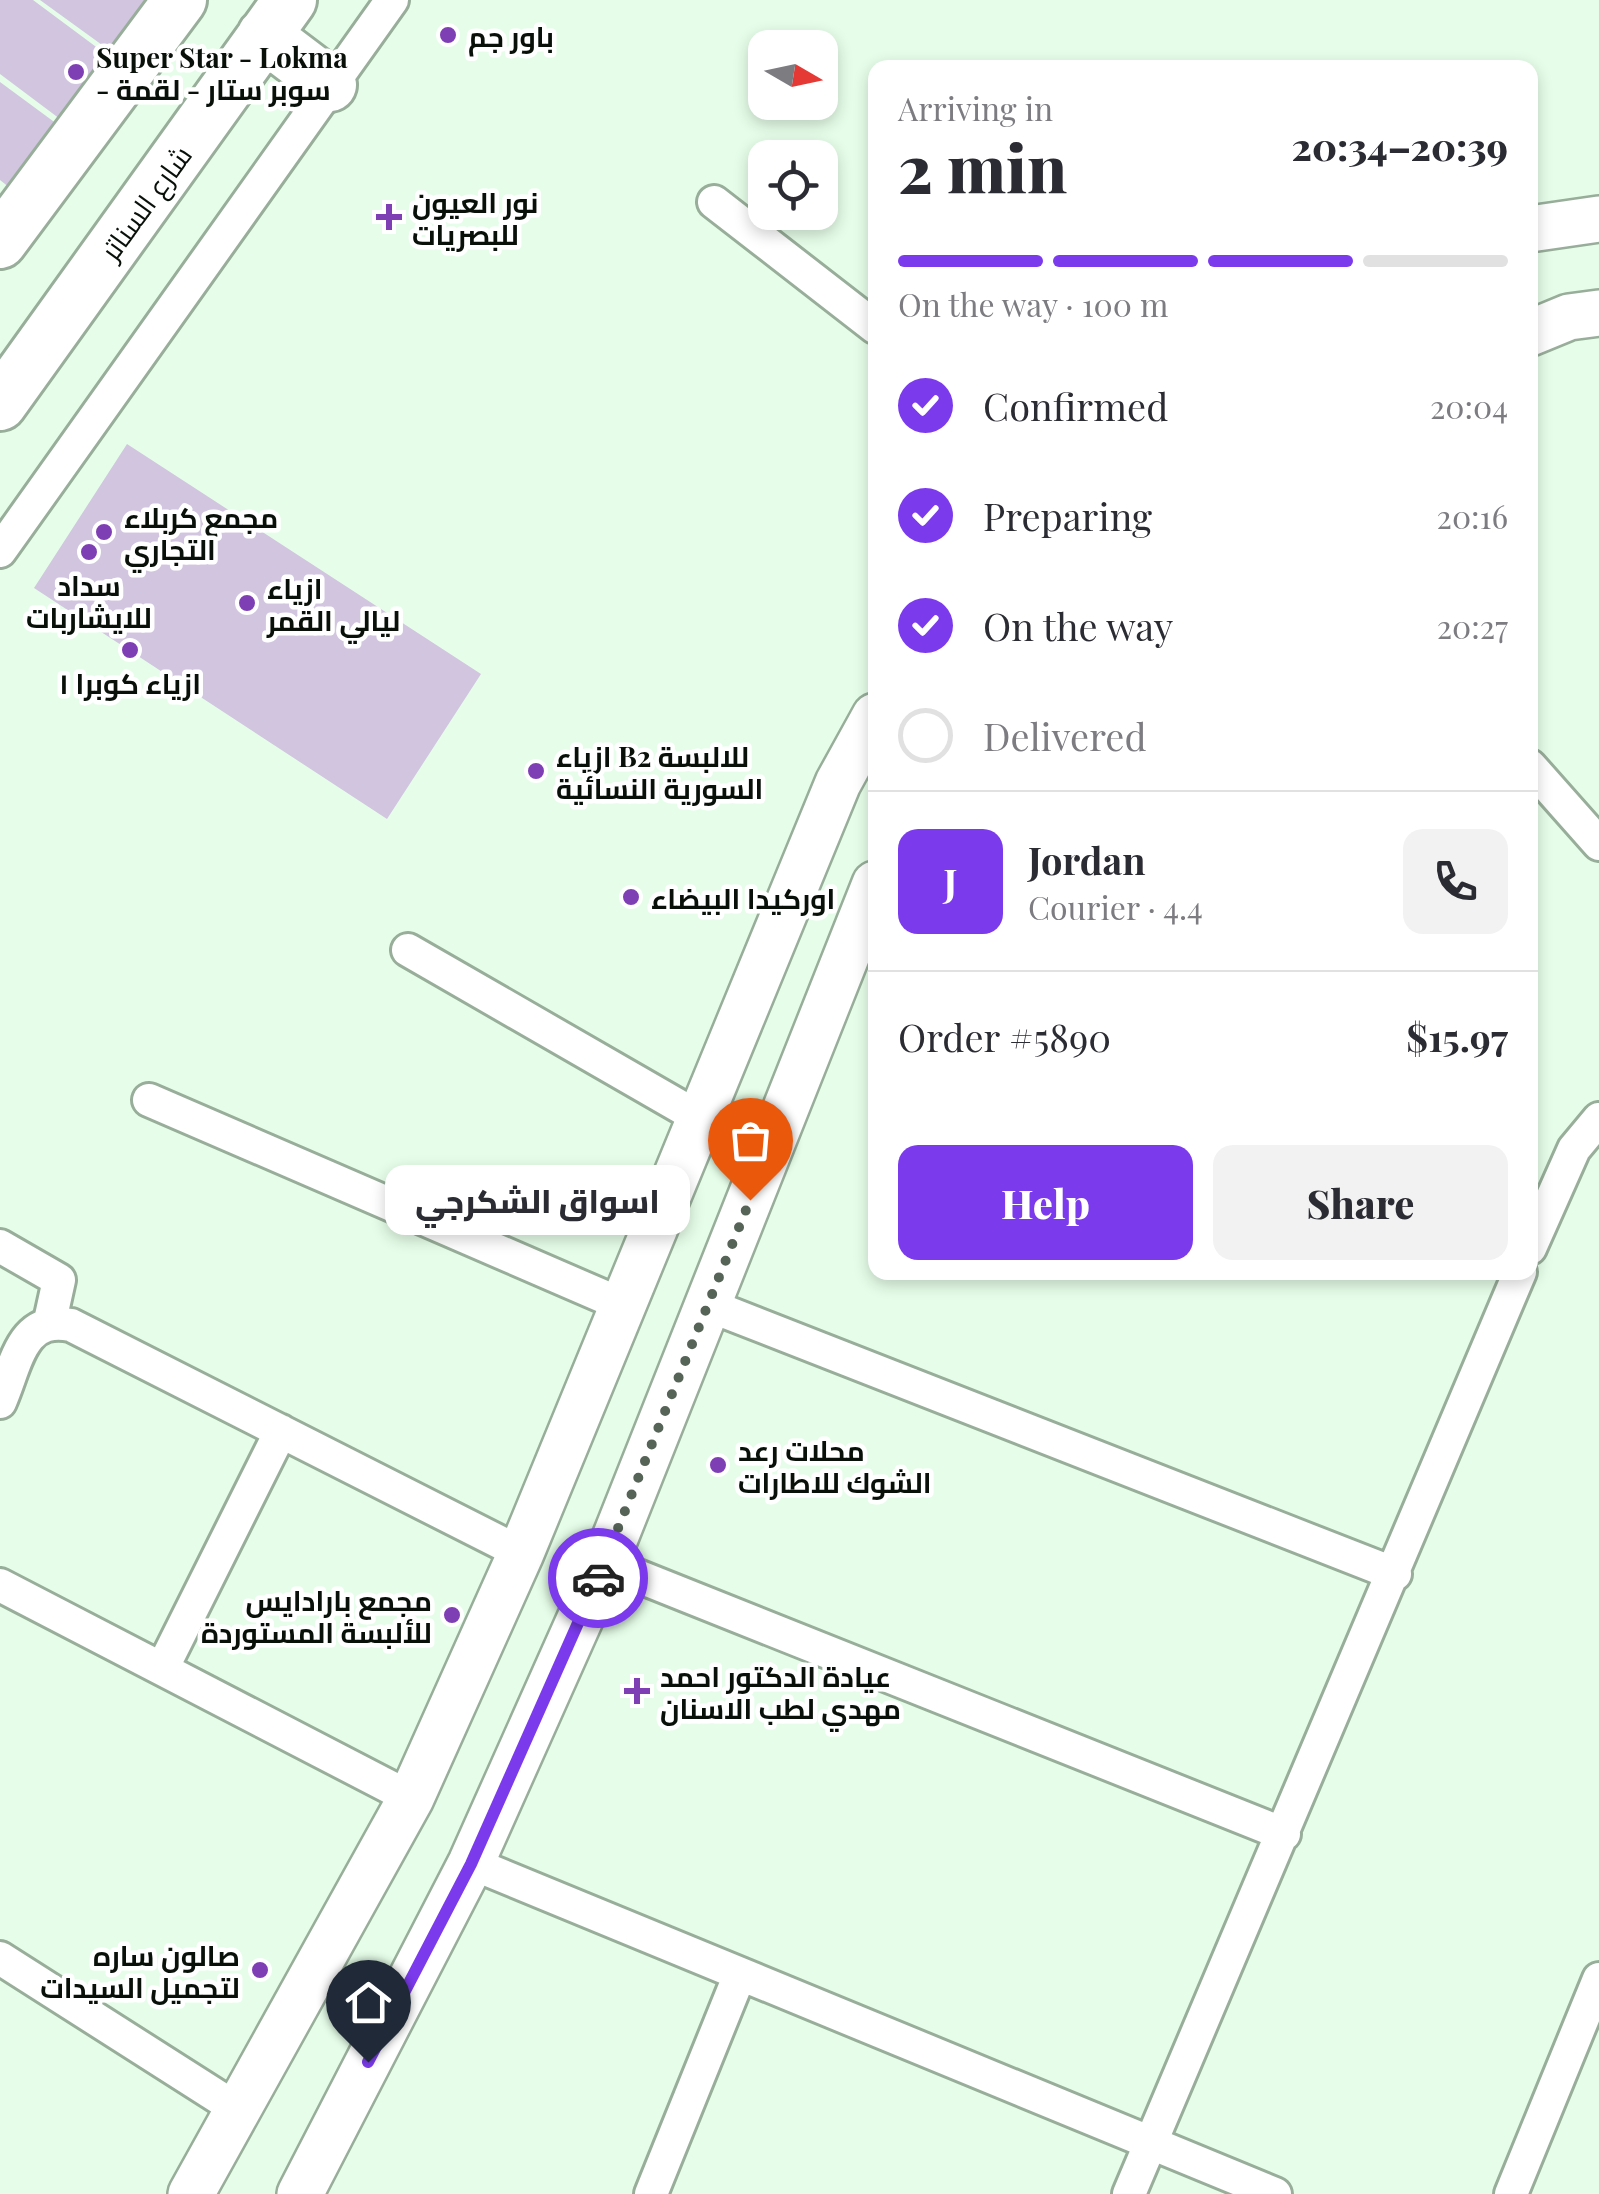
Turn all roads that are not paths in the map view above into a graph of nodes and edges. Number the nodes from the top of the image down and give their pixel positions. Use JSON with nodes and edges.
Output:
{"nodes":[{"id":1,"x":180,"y":0,"type":"edge"},
{"id":2,"x":392,"y":0,"type":"edge"},
{"id":3,"x":277,"y":18,"type":"edge"},
{"id":4,"x":330,"y":85,"type":"junction"},
{"id":5,"x":714,"y":202,"type":"dead end"},
{"id":6,"x":1599,"y":219,"type":"edge"},
{"id":7,"x":1538,"y":228,"type":"edge"},
{"id":8,"x":0,"y":242,"type":"edge"},
{"id":9,"x":1599,"y":313,"type":"edge"},
{"id":10,"x":868,"y":322,"type":"edge"},
{"id":11,"x":1538,"y":330,"type":"edge"},
{"id":12,"x":0,"y":404,"type":"edge"},
{"id":13,"x":0,"y":551,"type":"edge"},
{"id":14,"x":868,"y":728,"type":"edge"},
{"id":15,"x":1538,"y":775,"type":"edge"},
{"id":16,"x":1599,"y":844,"type":"edge"},
{"id":17,"x":868,"y":902,"type":"edge"},
{"id":18,"x":408,"y":950,"type":"dead end"},
{"id":19,"x":149,"y":1100,"type":"dead end"},
{"id":20,"x":698,"y":1117,"type":"junction"},
{"id":21,"x":1599,"y":1119,"type":"edge"},
{"id":22,"x":1538,"y":1230,"type":"edge"},
{"id":23,"x":0,"y":1246,"type":"edge"},
{"id":24,"x":1517,"y":1280,"type":"edge"},
{"id":25,"x":623,"y":1305,"type":"junction"},
{"id":26,"x":708,"y":1305,"type":"junction"},
{"id":27,"x":50,"y":1321,"type":"junction"},
{"id":28,"x":0,"y":1402,"type":"edge"},
{"id":29,"x":281,"y":1431,"type":"junction"},
{"id":30,"x":521,"y":1553,"type":"junction"},
{"id":31,"x":605,"y":1563,"type":"junction"},
{"id":32,"x":1395,"y":1574,"type":"junction"},
{"id":33,"x":0,"y":1585,"type":"edge"},
{"id":34,"x":162,"y":1669,"type":"junction"},
{"id":35,"x":411,"y":1798,"type":"junction"},
{"id":36,"x":1284,"y":1834,"type":"junction"},
{"id":37,"x":471,"y":1864,"type":"junction"},
{"id":38,"x":0,"y":1958,"type":"edge"},
{"id":39,"x":740,"y":1974,"type":"junction"},
{"id":40,"x":1599,"y":1979,"type":"edge"},
{"id":41,"x":237,"y":2109,"type":"junction"},
{"id":42,"x":1151,"y":2143,"type":"junction"},
{"id":43,"x":190,"y":2194,"type":"edge"},
{"id":44,"x":300,"y":2194,"type":"edge"},
{"id":45,"x":651,"y":2194,"type":"edge"},
{"id":46,"x":1129,"y":2194,"type":"edge"},
{"id":47,"x":1275,"y":2194,"type":"edge"},
{"id":48,"x":1511,"y":2194,"type":"edge"}],
"edges":[{"from":1,"to":8,"type":"highway"},
{"from":2,"to":4,"type":"street"},
{"from":3,"to":4,"type":"highway"},
{"from":3,"to":12,"type":"highway","name":"شارع السناتر"},
{"from":4,"to":13,"type":"street"},
{"from":5,"to":10,"type":"street"},
{"from":6,"to":7,"type":"main road"},
{"from":9,"to":11,"type":"main road"},
{"from":14,"to":20,"type":"main road"},
{"from":15,"to":16,"type":"street"},
{"from":17,"to":26,"type":"main road"},
{"from":18,"to":20,"type":"street"},
{"from":19,"to":25,"type":"street"},
{"from":20,"to":25,"type":"main road"},
{"from":21,"to":22,"type":"street"},
{"from":23,"to":27,"type":"street"},
{"from":24,"to":32,"type":"street"},
{"from":25,"to":30,"type":"main road"},
{"from":26,"to":31,"type":"main road"},
{"from":26,"to":32,"type":"street"},
{"from":27,"to":28,"type":"street"},
{"from":27,"to":29,"type":"street"},
{"from":29,"to":30,"type":"street"},
{"from":29,"to":34,"type":"street"},
{"from":30,"to":35,"type":"main road"},
{"from":31,"to":36,"type":"street"},
{"from":31,"to":37,"type":"main road"},
{"from":32,"to":36,"type":"street"},
{"from":33,"to":34,"type":"street"},
{"from":34,"to":35,"type":"street"},
{"from":35,"to":41,"type":"main road"},
{"from":36,"to":42,"type":"street"},
{"from":37,"to":39,"type":"street"},
{"from":37,"to":44,"type":"main road"},
{"from":38,"to":41,"type":"street"},
{"from":39,"to":42,"type":"street"},
{"from":39,"to":45,"type":"street"},
{"from":40,"to":48,"type":"street"},
{"from":41,"to":43,"type":"main road"},
{"from":42,"to":46,"type":"street"},
{"from":42,"to":47,"type":"street"}]}
